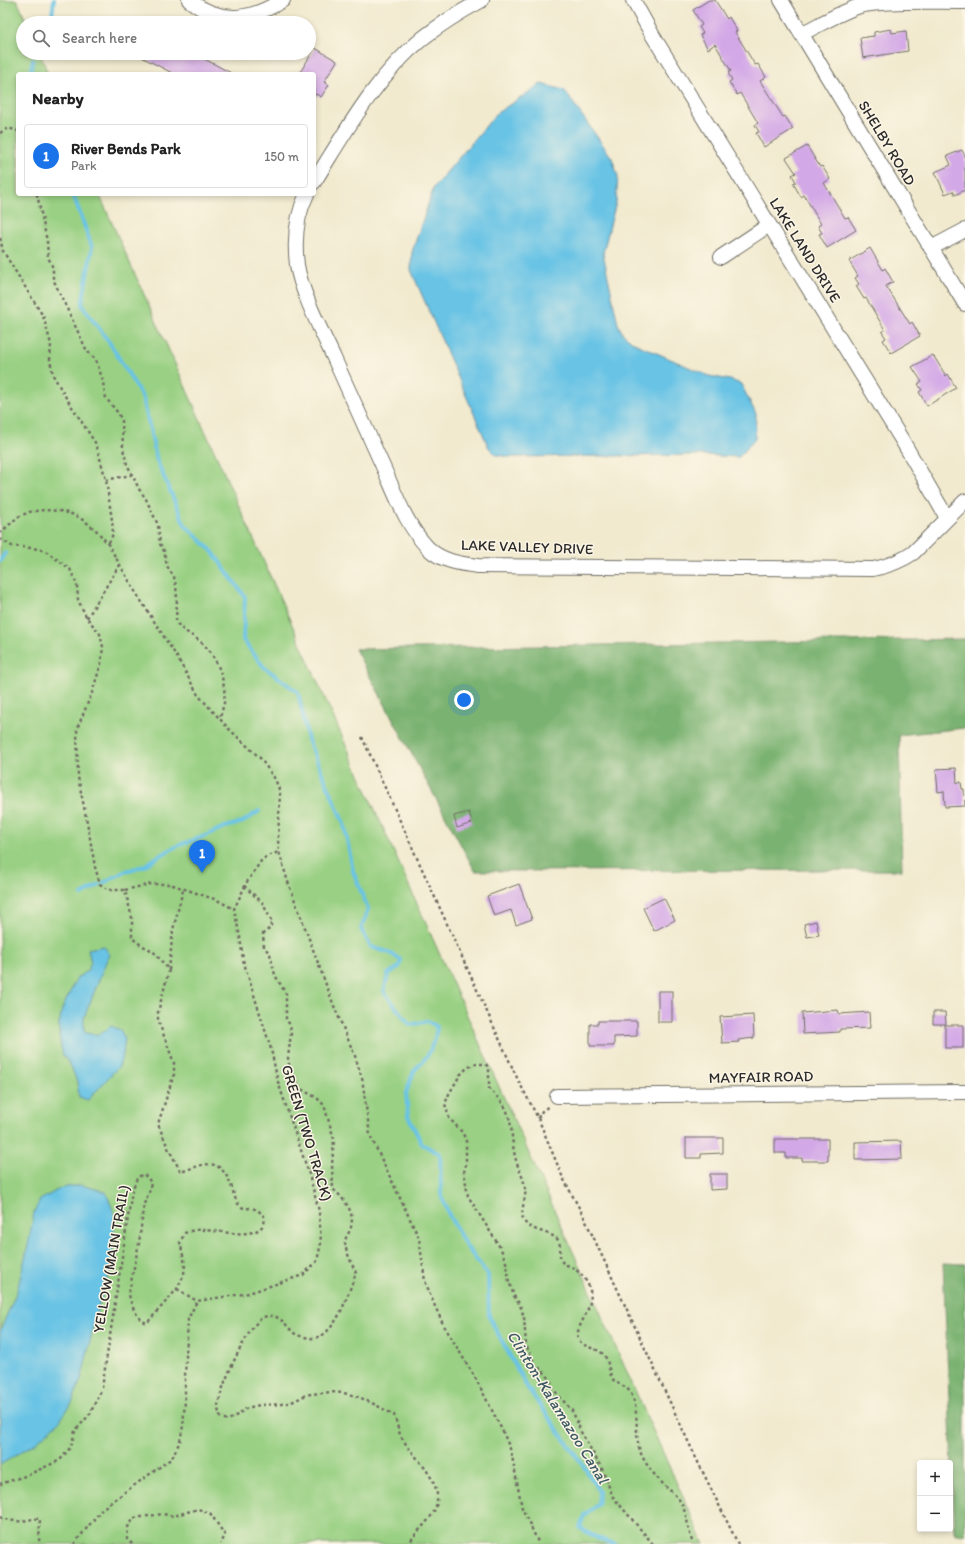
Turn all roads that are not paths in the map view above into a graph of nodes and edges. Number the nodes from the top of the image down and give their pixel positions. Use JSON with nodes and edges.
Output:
{"nodes":[{"id":1,"x":190,"y":0,"type":"edge"},
{"id":2,"x":283,"y":0,"type":"edge"},
{"id":3,"x":482,"y":0,"type":"edge"},
{"id":4,"x":633,"y":0,"type":"edge"},
{"id":5,"x":781,"y":0,"type":"edge"},
{"id":6,"x":965,"y":2,"type":"edge"},
{"id":7,"x":222,"y":16,"type":"edge"},
{"id":8,"x":245,"y":16,"type":"edge"},
{"id":9,"x":802,"y":34,"type":"junction"},
{"id":10,"x":316,"y":179,"type":"edge"},
{"id":11,"x":306,"y":196,"type":"edge"},
{"id":12,"x":769,"y":225,"type":"junction"},
{"id":13,"x":965,"y":230,"type":"edge"},
{"id":14,"x":931,"y":248,"type":"junction"},
{"id":15,"x":721,"y":257,"type":"dead end"},
{"id":16,"x":965,"y":304,"type":"edge"},
{"id":17,"x":965,"y":501,"type":"edge"},
{"id":18,"x":947,"y":518,"type":"junction"},
{"id":19,"x":965,"y":1092,"type":"edge"},
{"id":20,"x":557,"y":1096,"type":"dead end"}],
"edges":[{"from":1,"to":7,"type":"street"},
{"from":2,"to":8,"type":"street"},
{"from":3,"to":10,"type":"street"},
{"from":4,"to":12,"type":"street","name":"LAKE LAND DRIVE"},
{"from":5,"to":9,"type":"street","name":"SHELBY ROAD"},
{"from":6,"to":9,"type":"street"},
{"from":9,"to":14,"type":"street","name":"SHELBY ROAD"},
{"from":11,"to":18,"type":"street","name":"LAKE VALLEY DRIVE"},
{"from":12,"to":15,"type":"street"},
{"from":12,"to":18,"type":"street","name":"LAKE LAND DRIVE"},
{"from":13,"to":14,"type":"street"},
{"from":14,"to":16,"type":"street","name":"SHELBY ROAD"},
{"from":17,"to":18,"type":"street","name":"LAKE VALLEY DRIVE"},
{"from":19,"to":20,"type":"street","name":"MAYFAIR ROAD"}]}
